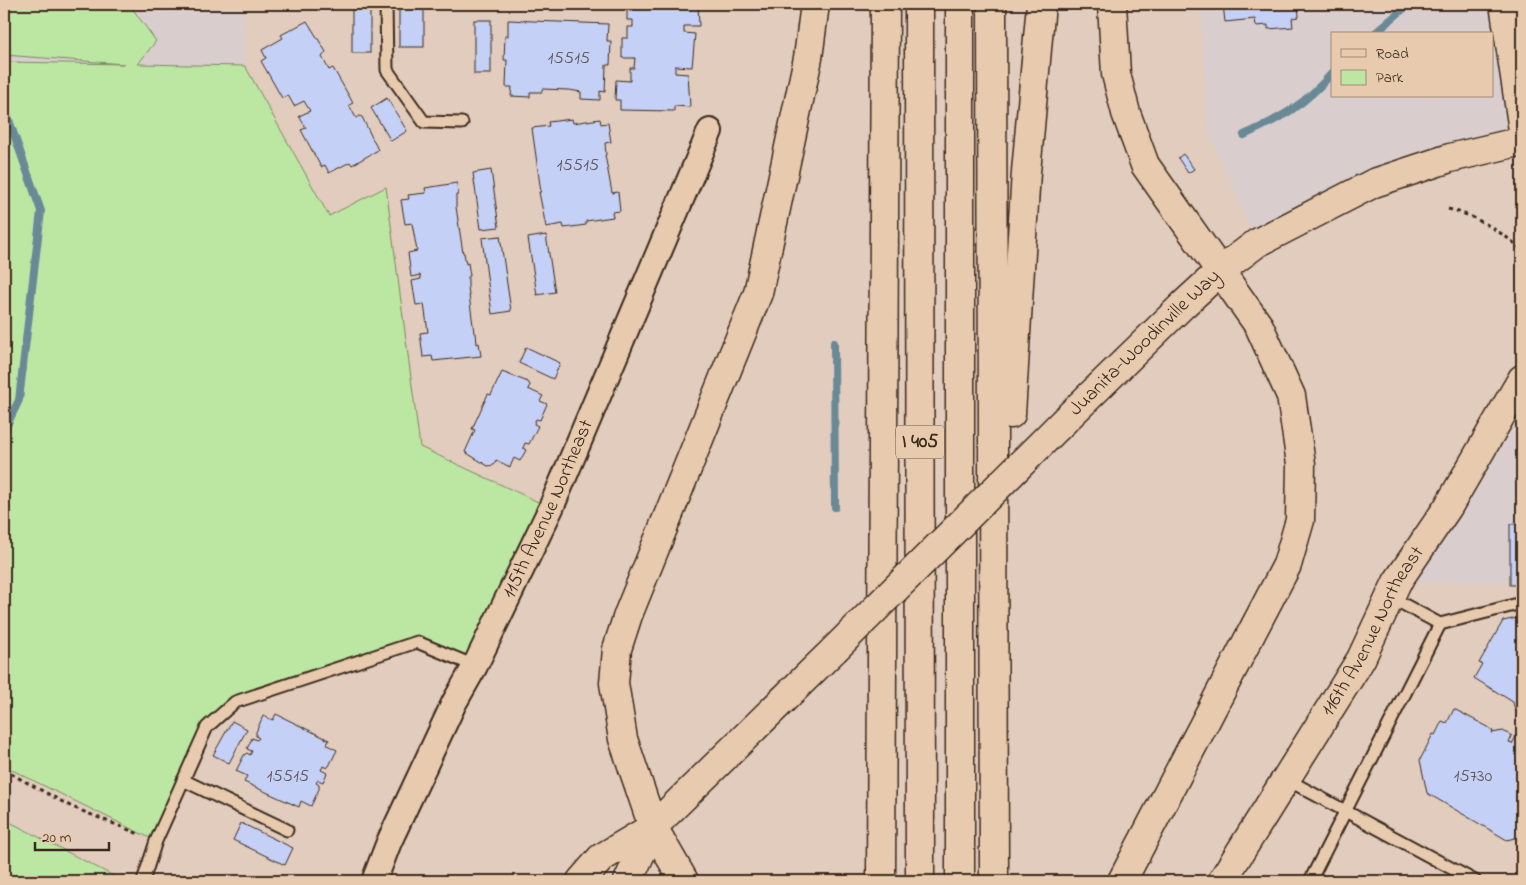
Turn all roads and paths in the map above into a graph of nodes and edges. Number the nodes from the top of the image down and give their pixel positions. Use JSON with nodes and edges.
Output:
{"nodes":[{"id":1,"x":386,"y":4,"type":"edge"},
{"id":2,"x":815,"y":4,"type":"edge"},
{"id":3,"x":885,"y":4,"type":"edge"},
{"id":4,"x":918,"y":4,"type":"edge"},
{"id":5,"x":960,"y":4,"type":"edge"},
{"id":6,"x":992,"y":4,"type":"edge"},
{"id":7,"x":1041,"y":4,"type":"edge"},
{"id":8,"x":1112,"y":4,"type":"edge"},
{"id":9,"x":1504,"y":4,"type":"edge"},
{"id":10,"x":462,"y":123,"type":"dead end"},
{"id":11,"x":1522,"y":124,"type":"edge"},
{"id":12,"x":710,"y":130,"type":"dead end"},
{"id":13,"x":1522,"y":141,"type":"edge"},
{"id":14,"x":1448,"y":209,"type":"dead end"},
{"id":15,"x":1522,"y":249,"type":"edge"},
{"id":16,"x":1220,"y":271,"type":"junction"},
{"id":17,"x":1522,"y":379,"type":"edge"},
{"id":18,"x":1390,"y":597,"type":"junction"},
{"id":19,"x":1522,"y":603,"type":"edge"},
{"id":20,"x":1440,"y":624,"type":"junction"},
{"id":21,"x":995,"y":665,"type":"junction"},
{"id":22,"x":475,"y":666,"type":"junction"},
{"id":23,"x":4,"y":770,"type":"edge"},
{"id":24,"x":183,"y":780,"type":"junction"},
{"id":25,"x":1286,"y":780,"type":"junction"},
{"id":26,"x":1345,"y":811,"type":"junction"},
{"id":27,"x":653,"y":827,"type":"junction"},
{"id":28,"x":287,"y":830,"type":"dead end"},
{"id":29,"x":146,"y":837,"type":"dead end"},
{"id":30,"x":143,"y":881,"type":"edge"},
{"id":31,"x":374,"y":881,"type":"edge"},
{"id":32,"x":582,"y":881,"type":"edge"},
{"id":33,"x":628,"y":881,"type":"edge"},
{"id":34,"x":684,"y":881,"type":"edge"},
{"id":35,"x":881,"y":881,"type":"edge"},
{"id":36,"x":920,"y":881,"type":"edge"},
{"id":37,"x":960,"y":881,"type":"edge"},
{"id":38,"x":994,"y":881,"type":"edge"},
{"id":39,"x":1122,"y":881,"type":"edge"},
{"id":40,"x":1222,"y":881,"type":"edge"},
{"id":41,"x":1310,"y":881,"type":"edge"},
{"id":42,"x":1475,"y":881,"type":"edge"}],
"edges":[{"from":1,"to":10,"type":"lane"},
{"from":2,"to":27,"type":"main road"},
{"from":3,"to":35,"type":"main road","number":"I 405"},
{"from":4,"to":36,"type":"main road","number":"I 405"},
{"from":5,"to":37,"type":"main road","number":"I 405"},
{"from":6,"to":21,"type":"main road"},
{"from":7,"to":21,"type":"main road"},
{"from":8,"to":16,"type":"main road"},
{"from":9,"to":11,"type":"main road"},
{"from":12,"to":22,"type":"street","name":"115th Avenue Northeast"},
{"from":13,"to":16,"type":"main road","name":"Juanita-Woodinville Way"},
{"from":14,"to":15,"type":"path"},
{"from":16,"to":27,"type":"main road","name":"Juanita-Woodinville Way","bridge":true},
{"from":16,"to":39,"type":"main road"},
{"from":17,"to":18,"type":"main road","name":"116th Avenue Northeast"},
{"from":18,"to":20,"type":"lane"},
{"from":18,"to":25,"type":"main road","name":"116th Avenue Northeast"},
{"from":19,"to":20,"type":"lane"},
{"from":20,"to":26,"type":"lane"},
{"from":21,"to":38,"type":"main road"},
{"from":22,"to":24,"type":"lane"},
{"from":22,"to":31,"type":"street","name":"115th Avenue Northeast"},
{"from":23,"to":29,"type":"path"},
{"from":24,"to":28,"type":"lane"},
{"from":24,"to":30,"type":"lane"},
{"from":25,"to":26,"type":"lane"},
{"from":25,"to":40,"type":"main road","name":"116th Avenue Northeast"},
{"from":26,"to":41,"type":"lane"},
{"from":26,"to":42,"type":"lane"},
{"from":27,"to":32,"type":"main road"},
{"from":27,"to":33,"type":"main road"},
{"from":27,"to":34,"type":"main road"}]}
